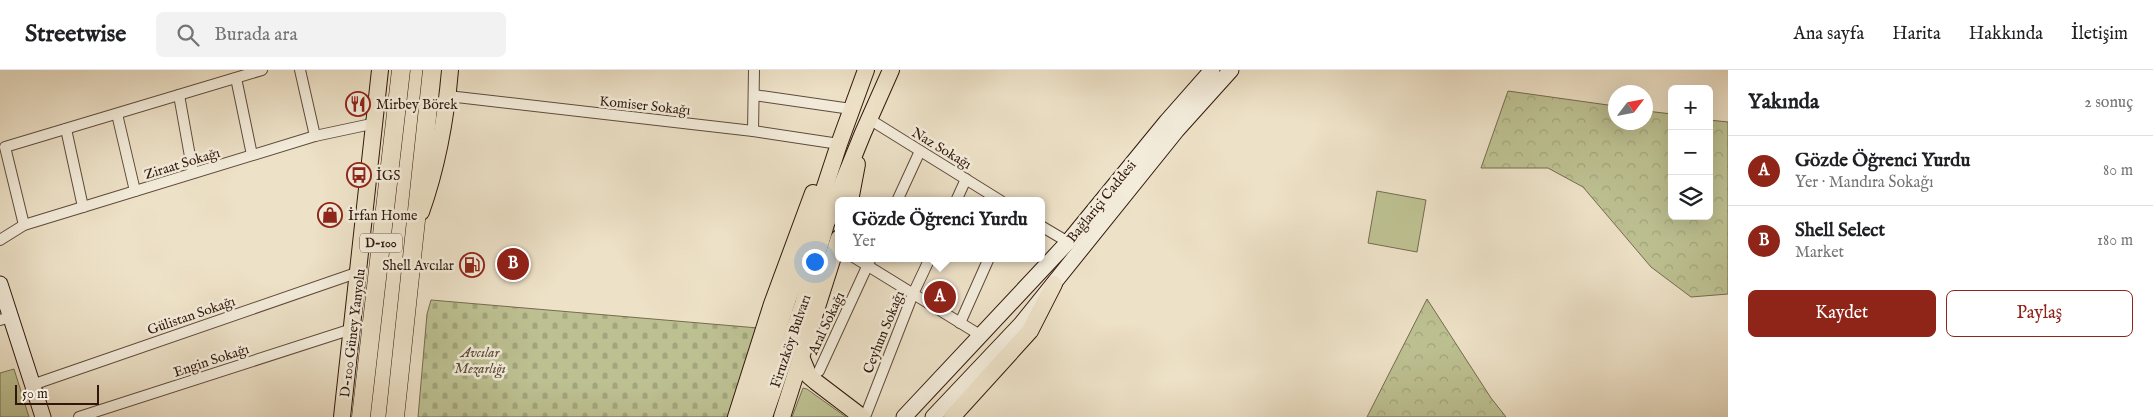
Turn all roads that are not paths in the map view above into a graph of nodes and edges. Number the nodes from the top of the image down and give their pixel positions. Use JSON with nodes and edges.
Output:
{"nodes":[{"id":1,"x":262,"y":70,"type":"edge"},
{"id":2,"x":300,"y":70,"type":"edge"},
{"id":3,"x":380,"y":70,"type":"edge"},
{"id":4,"x":401,"y":70,"type":"edge"},
{"id":5,"x":432,"y":70,"type":"edge"},
{"id":6,"x":450,"y":70,"type":"edge"},
{"id":7,"x":754,"y":70,"type":"edge"},
{"id":8,"x":866,"y":70,"type":"edge"},
{"id":9,"x":891,"y":70,"type":"edge"},
{"id":10,"x":1212,"y":70,"type":"edge"},
{"id":11,"x":1230,"y":70,"type":"edge"},
{"id":12,"x":236,"y":78,"type":"junction"},
{"id":13,"x":179,"y":95,"type":"junction"},
{"id":14,"x":754,"y":95,"type":"junction"},
{"id":15,"x":448,"y":96,"type":"junction"},
{"id":16,"x":851,"y":109,"type":"junction"},
{"id":17,"x":117,"y":114,"type":"junction"},
{"id":18,"x":376,"y":123,"type":"junction"},
{"id":19,"x":866,"y":126,"type":"junction"},
{"id":20,"x":66,"y":129,"type":"junction"},
{"id":21,"x":753,"y":131,"type":"junction"},
{"id":22,"x":315,"y":136,"type":"junction"},
{"id":23,"x":838,"y":144,"type":"junction"},
{"id":24,"x":920,"y":151,"type":"junction"},
{"id":25,"x":252,"y":155,"type":"junction"},
{"id":26,"x":193,"y":173,"type":"junction"},
{"id":27,"x":966,"y":179,"type":"junction"},
{"id":28,"x":134,"y":192,"type":"junction"},
{"id":29,"x":837,"y":197,"type":"edge"},
{"id":30,"x":851,"y":197,"type":"edge"},
{"id":31,"x":899,"y":197,"type":"edge"},
{"id":32,"x":958,"y":197,"type":"edge"},
{"id":33,"x":995,"y":197,"type":"edge"},
{"id":34,"x":835,"y":202,"type":"edge"},
{"id":35,"x":83,"y":206,"type":"junction"},
{"id":36,"x":416,"y":224,"type":"junction"},
{"id":37,"x":24,"y":225,"type":"junction"},
{"id":38,"x":1045,"y":228,"type":"edge"},
{"id":39,"x":0,"y":240,"type":"edge"},
{"id":40,"x":1068,"y":242,"type":"junction"},
{"id":41,"x":835,"y":254,"type":"edge"},
{"id":42,"x":869,"y":262,"type":"edge"},
{"id":43,"x":928,"y":262,"type":"edge"},
{"id":44,"x":987,"y":262,"type":"edge"},
{"id":45,"x":359,"y":272,"type":"junction"},
{"id":46,"x":0,"y":284,"type":"edge"},
{"id":47,"x":1054,"y":284,"type":"junction"},
{"id":48,"x":913,"y":294,"type":"junction"},
{"id":49,"x":5,"y":319,"type":"edge"},
{"id":50,"x":960,"y":323,"type":"junction"},
{"id":51,"x":352,"y":329,"type":"junction"},
{"id":52,"x":980,"y":335,"type":"junction"},
{"id":53,"x":802,"y":359,"type":"junction"},
{"id":54,"x":819,"y":371,"type":"dead end"},
{"id":55,"x":32,"y":385,"type":"junction"},
{"id":56,"x":43,"y":417,"type":"edge"},
{"id":57,"x":79,"y":417,"type":"edge"},
{"id":58,"x":342,"y":417,"type":"edge"},
{"id":59,"x":361,"y":417,"type":"edge"},
{"id":60,"x":395,"y":417,"type":"edge"},
{"id":61,"x":736,"y":417,"type":"edge"},
{"id":62,"x":749,"y":417,"type":"edge"},
{"id":63,"x":764,"y":417,"type":"edge"},
{"id":64,"x":782,"y":417,"type":"edge"},
{"id":65,"x":863,"y":417,"type":"edge"},
{"id":66,"x":904,"y":417,"type":"edge"},
{"id":67,"x":933,"y":417,"type":"edge"},
{"id":68,"x":952,"y":417,"type":"edge"}],
"edges":[{"from":1,"to":12,"type":"street"},
{"from":2,"to":22,"type":"street"},
{"from":3,"to":18,"type":"main road","name":"D-100 Güney Yanyolu"},
{"from":4,"to":59,"type":"highway","number":"D-100"},
{"from":5,"to":36,"type":"highway","number":"D-100"},
{"from":6,"to":15,"type":"main road"},
{"from":7,"to":14,"type":"street"},
{"from":8,"to":16,"type":"main road","name":"Firuzköy Bulvarı"},
{"from":9,"to":19,"type":"main road","name":"Firuzköy Bulvarı"},
{"from":10,"to":40,"type":"main road","name":"Bağlariçi Caddesi"},
{"from":11,"to":47,"type":"main road","name":"Bağlariçi Caddesi"},
{"from":12,"to":13,"type":"street"},
{"from":12,"to":25,"type":"street"},
{"from":13,"to":17,"type":"street"},
{"from":13,"to":26,"type":"street"},
{"from":14,"to":16,"type":"street"},
{"from":14,"to":21,"type":"street"},
{"from":15,"to":21,"type":"street","name":"Komiser Sokağı"},
{"from":15,"to":36,"type":"main road"},
{"from":16,"to":23,"type":"main road","name":"Firuzköy Bulvarı"},
{"from":17,"to":20,"type":"street"},
{"from":17,"to":28,"type":"street"},
{"from":18,"to":22,"type":"street","name":"Ziraat Sokağı"},
{"from":18,"to":45,"type":"main road","name":"D-100 Güney Yanyolu"},
{"from":19,"to":24,"type":"street","name":"Naz Sokağı"},
{"from":19,"to":29,"type":"main road","name":"Firuzköy Bulvarı"},
{"from":19,"to":30,"type":"main road"},
{"from":20,"to":35,"type":"street"},
{"from":20,"to":37,"type":"street"},
{"from":21,"to":23,"type":"street","name":"Komiser Sokağı"},
{"from":22,"to":25,"type":"street","name":"Ziraat Sokağı"},
{"from":23,"to":61,"type":"main road"},
{"from":23,"to":62,"type":"main road","name":"Firuzköy Bulvarı"},
{"from":24,"to":27,"type":"street","name":"Naz Sokağı"},
{"from":24,"to":31,"type":"street"},
{"from":25,"to":26,"type":"street","name":"Ziraat Sokağı"},
{"from":26,"to":28,"type":"street","name":"Ziraat Sokağı"},
{"from":27,"to":32,"type":"street"},
{"from":27,"to":33,"type":"street","name":"Naz Sokağı"},
{"from":28,"to":35,"type":"street","name":"Ziraat Sokağı"},
{"from":34,"to":63,"type":"main road","name":"Firuzköy Bulvarı"},
{"from":35,"to":37,"type":"street","name":"Ziraat Sokağı"},
{"from":36,"to":60,"type":"highway","number":"D-100"},
{"from":37,"to":39,"type":"street","name":"Ziraat Sokağı"},
{"from":38,"to":40,"type":"street"},
{"from":40,"to":52,"type":"main road","name":"Bağlariçi Caddesi"},
{"from":41,"to":53,"type":"main road"},
{"from":42,"to":48,"type":"street"},
{"from":42,"to":54,"type":"street","name":"Aral Sokağı"},
{"from":43,"to":48,"type":"street","name":"Ceyhun Sokağı"},
{"from":44,"to":50,"type":"street"},
{"from":45,"to":51,"type":"main road","name":"D-100 Güney Yanyolu"},
{"from":45,"to":55,"type":"street","name":"Gülistan Sokağı"},
{"from":46,"to":49,"type":"main road"},
{"from":47,"to":67,"type":"main road","name":"Bağlariçi Caddesi"},
{"from":47,"to":68,"type":"main road"},
{"from":48,"to":50,"type":"street"},
{"from":48,"to":65,"type":"street","name":"Ceyhun Sokağı"},
{"from":49,"to":55,"type":"main road"},
{"from":50,"to":52,"type":"street"},
{"from":51,"to":57,"type":"street","name":"Engin Sokağı"},
{"from":51,"to":58,"type":"main road","name":"D-100 Güney Yanyolu"},
{"from":52,"to":66,"type":"main road","name":"Bağlariçi Caddesi"},
{"from":53,"to":64,"type":"main road"},
{"from":53,"to":65,"type":"main road"},
{"from":55,"to":56,"type":"main road"}]}
